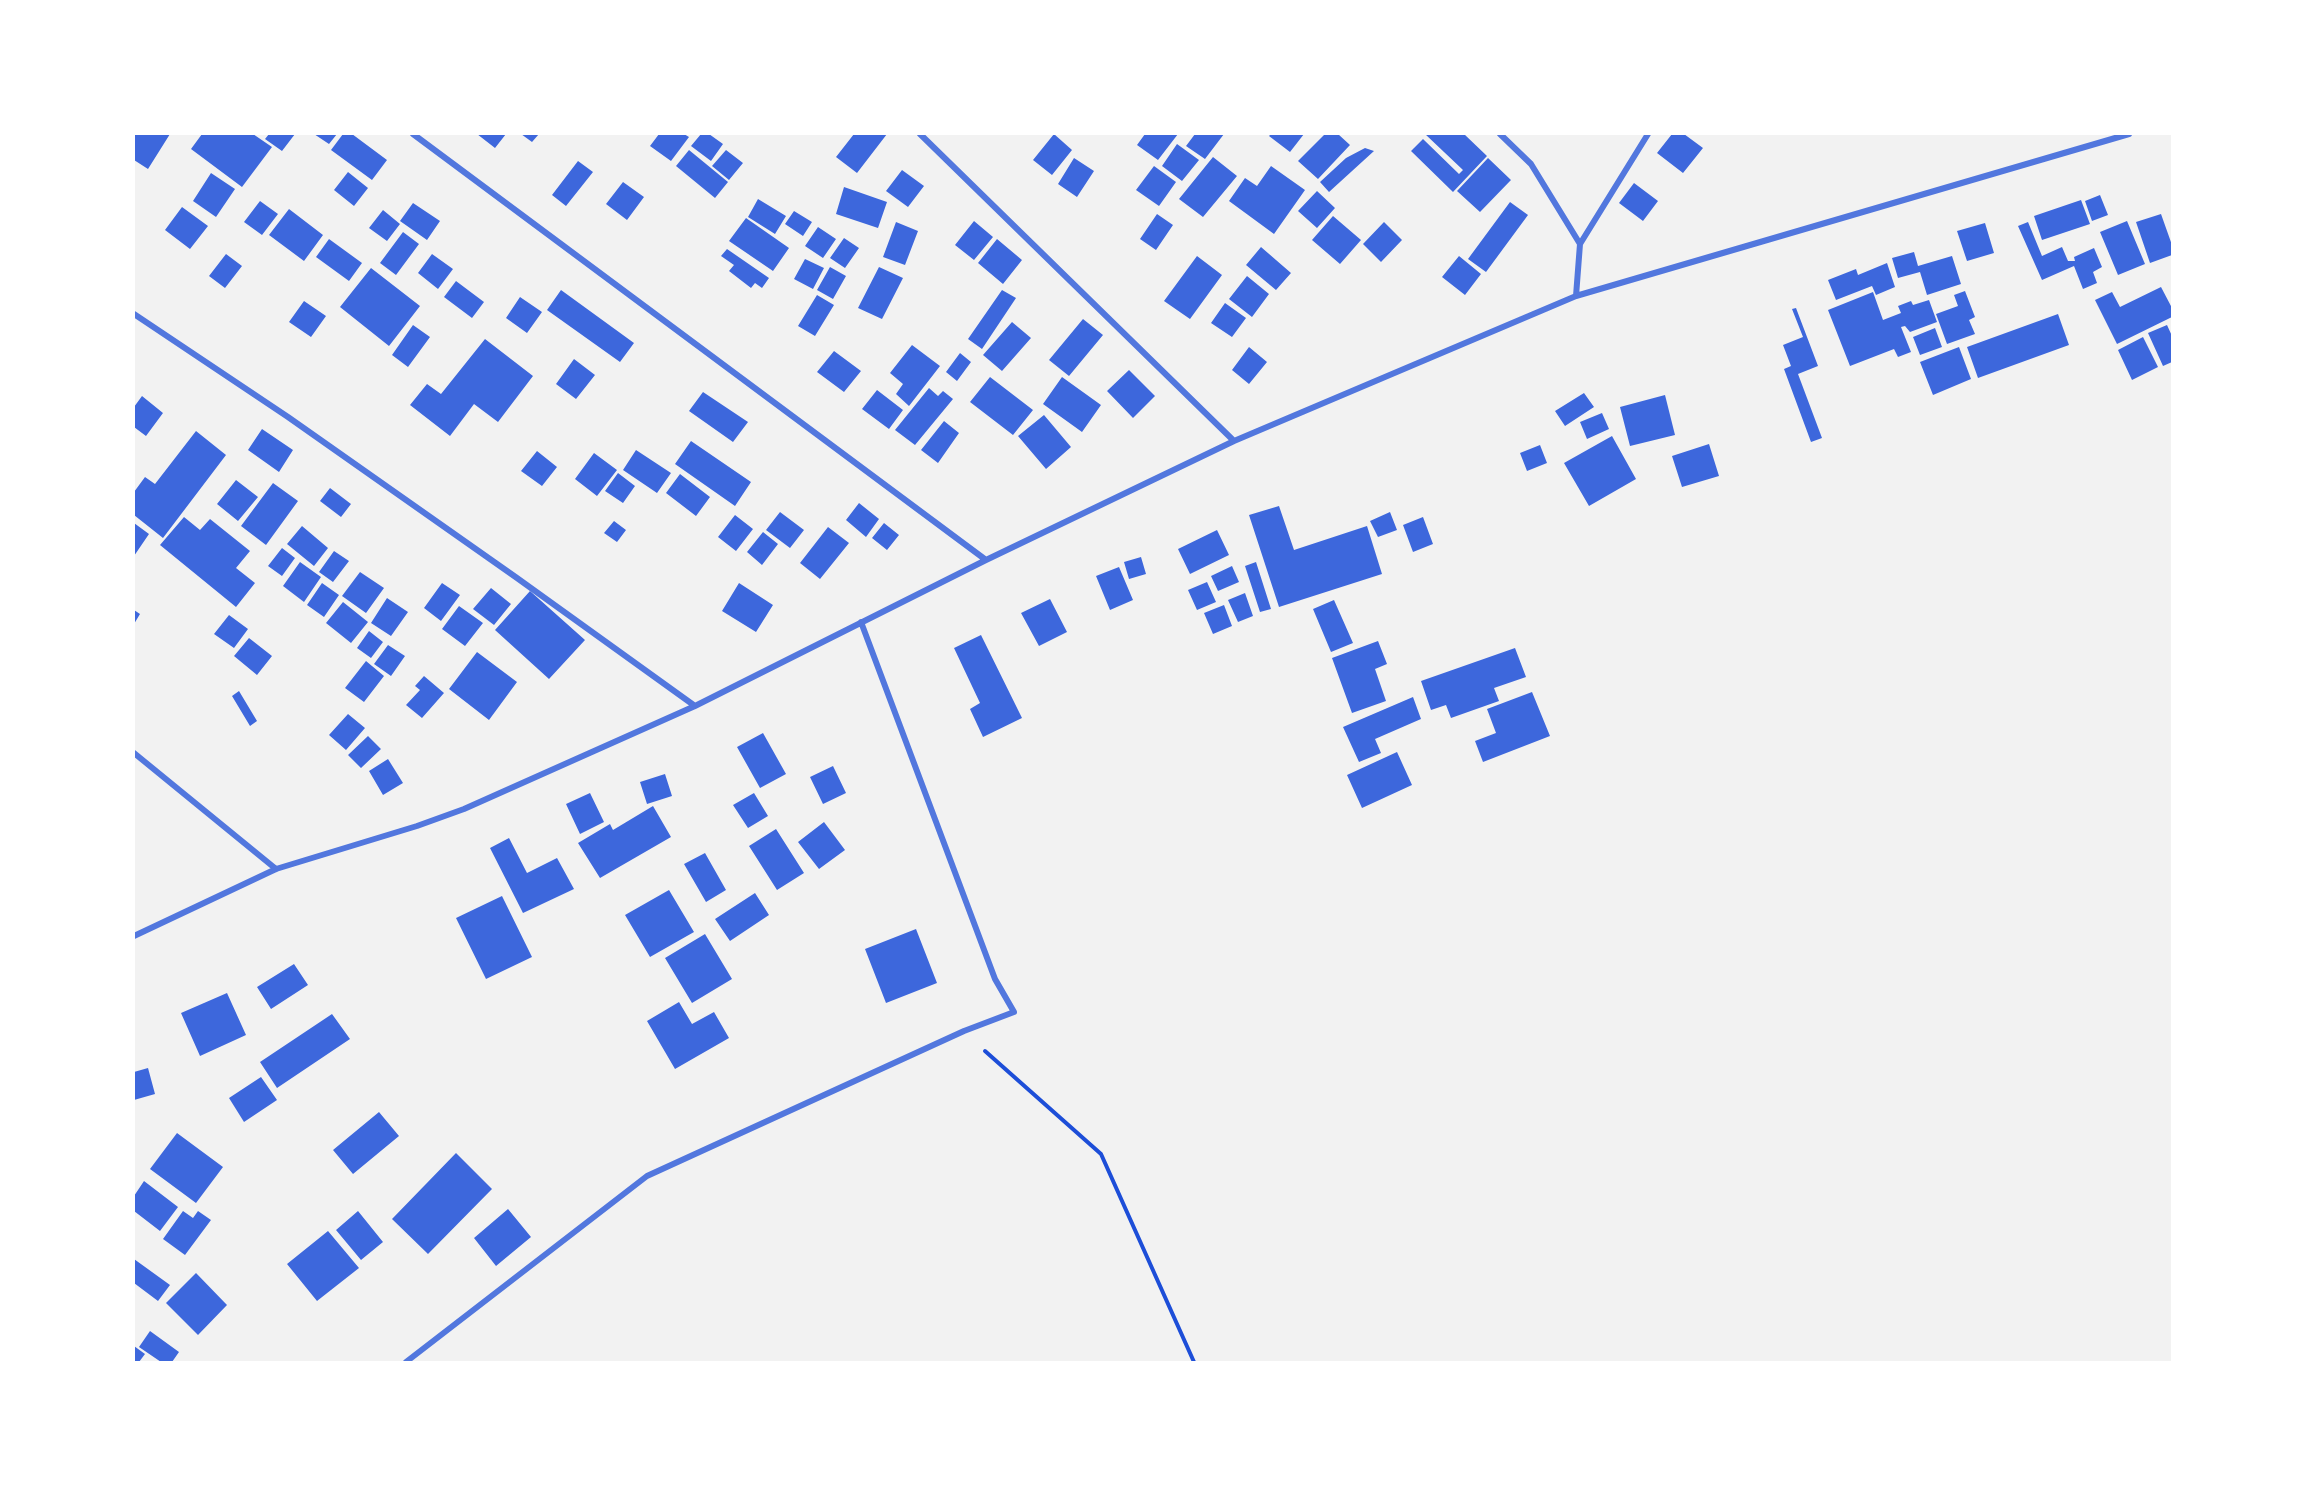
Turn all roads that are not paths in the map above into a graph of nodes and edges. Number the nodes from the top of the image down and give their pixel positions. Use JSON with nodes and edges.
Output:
{"nodes":[{"id":1,"x":413,"y":134,"type":"edge"},
{"id":2,"x":920,"y":134,"type":"edge"},
{"id":3,"x":1500,"y":134,"type":"edge"},
{"id":4,"x":1648,"y":134,"type":"edge"},
{"id":5,"x":2130,"y":134,"type":"edge"},
{"id":6,"x":1580,"y":244,"type":"junction"},
{"id":7,"x":1576,"y":296,"type":"junction"},
{"id":8,"x":134,"y":314,"type":"edge"},
{"id":9,"x":1234,"y":441,"type":"junction"},
{"id":10,"x":986,"y":560,"type":"junction"},
{"id":11,"x":861,"y":622,"type":"junction"},
{"id":12,"x":695,"y":706,"type":"junction"},
{"id":13,"x":134,"y":753,"type":"edge"},
{"id":14,"x":276,"y":869,"type":"junction"},
{"id":15,"x":134,"y":936,"type":"edge"},
{"id":16,"x":406,"y":1362,"type":"edge"}],
"edges":[{"from":1,"to":10,"type":"street"},
{"from":2,"to":9,"type":"street"},
{"from":3,"to":6,"type":"street"},
{"from":4,"to":6,"type":"street"},
{"from":5,"to":7,"type":"street"},
{"from":6,"to":7,"type":"street"},
{"from":7,"to":9,"type":"street"},
{"from":8,"to":12,"type":"street"},
{"from":9,"to":10,"type":"street"},
{"from":10,"to":11,"type":"street"},
{"from":11,"to":12,"type":"street"},
{"from":11,"to":16,"type":"street"},
{"from":12,"to":14,"type":"street"},
{"from":13,"to":14,"type":"street"},
{"from":14,"to":15,"type":"street"}]}
